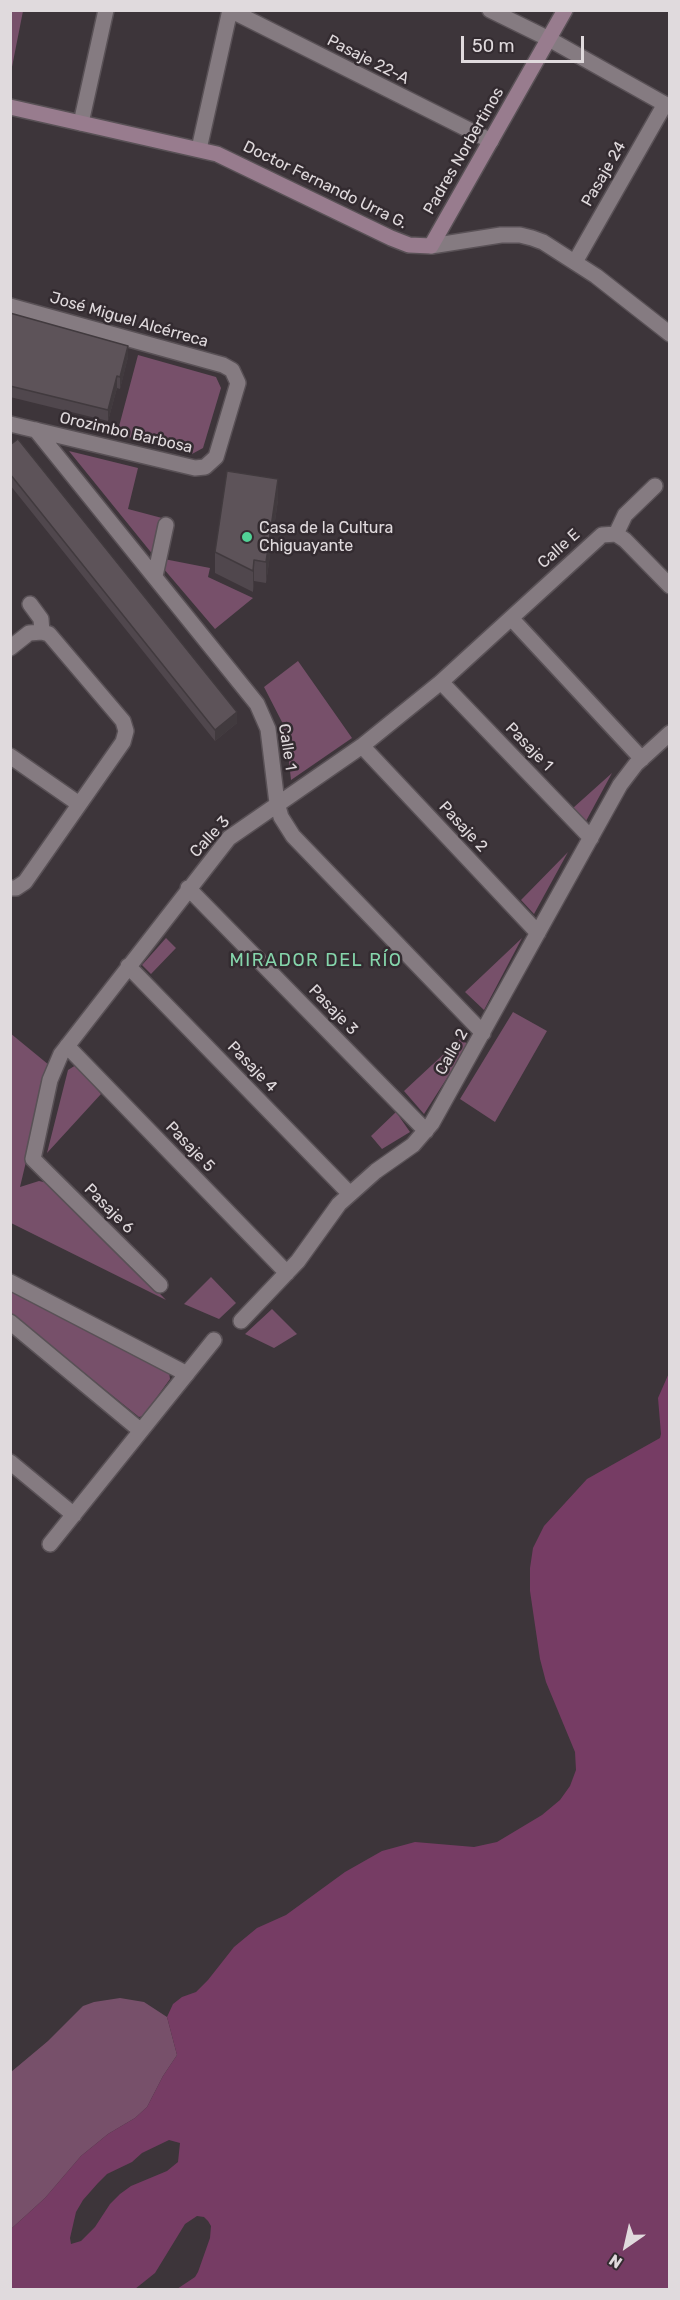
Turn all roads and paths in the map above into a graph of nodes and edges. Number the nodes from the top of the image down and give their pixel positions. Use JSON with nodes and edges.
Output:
{"nodes":[{"id":1,"x":106,"y":10,"type":"edge"},
{"id":2,"x":230,"y":10,"type":"edge"},
{"id":3,"x":490,"y":10,"type":"edge"},
{"id":4,"x":565,"y":10,"type":"edge"},
{"id":5,"x":549,"y":39,"type":"junction"},
{"id":6,"x":667,"y":106,"type":"edge"},
{"id":7,"x":10,"y":107,"type":"edge"},
{"id":8,"x":81,"y":123,"type":"junction"},
{"id":9,"x":490,"y":141,"type":"junction"},
{"id":10,"x":199,"y":149,"type":"junction"},
{"id":11,"x":431,"y":246,"type":"junction"},
{"id":12,"x":575,"y":262,"type":"junction"},
{"id":13,"x":10,"y":306,"type":"edge"},
{"id":14,"x":669,"y":334,"type":"edge"},
{"id":15,"x":235,"y":374,"type":"joint"},
{"id":16,"x":10,"y":424,"type":"edge"},
{"id":17,"x":36,"y":430,"type":"junction"},
{"id":18,"x":654,"y":486,"type":"dead end"},
{"id":19,"x":166,"y":525,"type":"dead end"},
{"id":20,"x":616,"y":534,"type":"junction"},
{"id":21,"x":155,"y":576,"type":"junction"},
{"id":22,"x":669,"y":586,"type":"edge"},
{"id":23,"x":30,"y":604,"type":"dead end"},
{"id":24,"x":511,"y":618,"type":"junction"},
{"id":25,"x":42,"y":632,"type":"junction"},
{"id":26,"x":10,"y":648,"type":"edge"},
{"id":27,"x":441,"y":682,"type":"junction"},
{"id":28,"x":669,"y":733,"type":"edge"},
{"id":29,"x":362,"y":746,"type":"junction"},
{"id":30,"x":10,"y":756,"type":"edge"},
{"id":31,"x":642,"y":759,"type":"junction"},
{"id":32,"x":79,"y":804,"type":"junction"},
{"id":33,"x":277,"y":804,"type":"junction"},
{"id":34,"x":591,"y":838,"type":"junction"},
{"id":35,"x":10,"y":888,"type":"edge"},
{"id":36,"x":188,"y":888,"type":"junction"},
{"id":37,"x":538,"y":933,"type":"junction"},
{"id":38,"x":128,"y":966,"type":"junction"},
{"id":39,"x":483,"y":1033,"type":"junction"},
{"id":40,"x":67,"y":1046,"type":"junction"},
{"id":41,"x":426,"y":1131,"type":"junction"},
{"id":42,"x":33,"y":1159,"type":"joint"},
{"id":43,"x":349,"y":1193,"type":"junction"},
{"id":44,"x":287,"y":1273,"type":"junction"},
{"id":45,"x":10,"y":1282,"type":"edge"},
{"id":46,"x":160,"y":1285,"type":"dead end"},
{"id":47,"x":241,"y":1321,"type":"dead end"},
{"id":48,"x":10,"y":1322,"type":"edge"},
{"id":49,"x":214,"y":1341,"type":"dead end"},
{"id":50,"x":188,"y":1374,"type":"junction"},
{"id":51,"x":141,"y":1431,"type":"junction"},
{"id":52,"x":10,"y":1461,"type":"edge"},
{"id":53,"x":74,"y":1515,"type":"junction"},
{"id":54,"x":50,"y":1544,"type":"dead end"}],
"edges":[{"from":1,"to":8,"type":"street"},
{"from":2,"to":9,"type":"street","name":"Pasaje 22-A"},
{"from":2,"to":10,"type":"street"},
{"from":3,"to":5,"type":"street"},
{"from":4,"to":5,"type":"street","name":"Padres Norbertinos"},
{"from":5,"to":6,"type":"street"},
{"from":5,"to":9,"type":"street","name":"Padres Norbertinos"},
{"from":6,"to":12,"type":"street","name":"Pasaje 24"},
{"from":7,"to":8,"type":"street","name":"Doctor Fernando Urra G."},
{"from":8,"to":10,"type":"street","name":"Doctor Fernando Urra G."},
{"from":9,"to":11,"type":"street","name":"Padres Norbertinos"},
{"from":10,"to":11,"type":"street","name":"Doctor Fernando Urra G."},
{"from":11,"to":12,"type":"street","name":"Doctor Fernando Urra G."},
{"from":12,"to":14,"type":"street","name":"Doctor Fernando Urra G."},
{"from":13,"to":15,"type":"street","name":"José Miguel Alcérreca"},
{"from":15,"to":17,"type":"street","name":"Orozimbo Barbosa"},
{"from":16,"to":17,"type":"street","name":"Orozimbo Barbosa"},
{"from":17,"to":21,"type":"street","name":"Calle 1"},
{"from":18,"to":20,"type":"street"},
{"from":19,"to":21,"type":"street"},
{"from":20,"to":22,"type":"street"},
{"from":20,"to":24,"type":"street","name":"Calle E"},
{"from":21,"to":33,"type":"street","name":"Calle 1"},
{"from":23,"to":25,"type":"street"},
{"from":24,"to":27,"type":"street","name":"Calle 3"},
{"from":24,"to":31,"type":"street"},
{"from":25,"to":26,"type":"street"},
{"from":25,"to":32,"type":"street"},
{"from":27,"to":29,"type":"street","name":"Calle 3"},
{"from":27,"to":34,"type":"street","name":"Pasaje 1"},
{"from":28,"to":31,"type":"street","name":"Calle 2"},
{"from":29,"to":33,"type":"street","name":"Calle 3"},
{"from":29,"to":37,"type":"street","name":"Pasaje 2"},
{"from":30,"to":32,"type":"street"},
{"from":31,"to":34,"type":"street","name":"Calle 2"},
{"from":32,"to":35,"type":"street"},
{"from":33,"to":36,"type":"street","name":"Calle 3"},
{"from":33,"to":39,"type":"street","name":"Calle 1"},
{"from":34,"to":37,"type":"street","name":"Calle 2"},
{"from":36,"to":38,"type":"street","name":"Calle 3"},
{"from":36,"to":41,"type":"street","name":"Pasaje 3"},
{"from":37,"to":39,"type":"street","name":"Calle 2"},
{"from":38,"to":40,"type":"street","name":"Calle 3"},
{"from":38,"to":43,"type":"street","name":"Pasaje 4"},
{"from":39,"to":41,"type":"street","name":"Calle 2"},
{"from":40,"to":42,"type":"street","name":"Calle 3"},
{"from":40,"to":44,"type":"street","name":"Pasaje 5"},
{"from":41,"to":43,"type":"street","name":"Calle 2"},
{"from":42,"to":46,"type":"street","name":"Pasaje 6"},
{"from":43,"to":44,"type":"street","name":"Calle 2"},
{"from":44,"to":47,"type":"street","name":"Calle 2"},
{"from":45,"to":50,"type":"street"},
{"from":48,"to":51,"type":"street"},
{"from":49,"to":50,"type":"street"},
{"from":50,"to":51,"type":"street"},
{"from":51,"to":53,"type":"street"},
{"from":52,"to":53,"type":"street"},
{"from":53,"to":54,"type":"street"}]}
